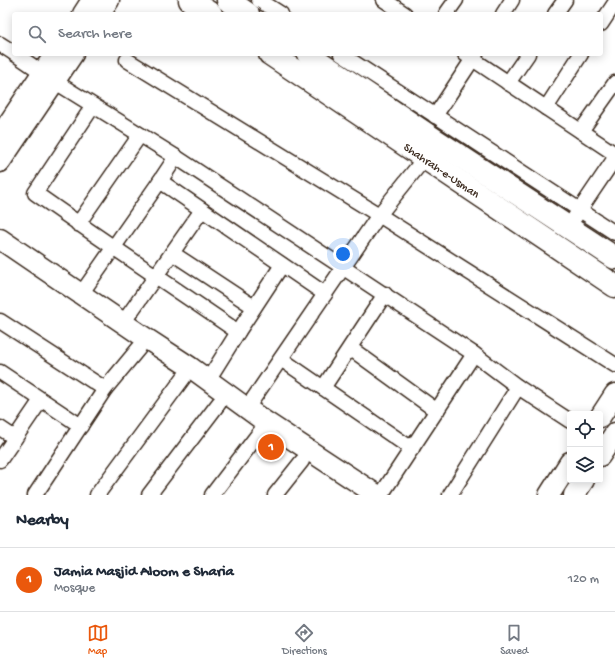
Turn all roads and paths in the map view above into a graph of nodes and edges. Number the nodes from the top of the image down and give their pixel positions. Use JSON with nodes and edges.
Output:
{"nodes":[{"id":1,"x":92,"y":0,"type":"edge"},
{"id":2,"x":109,"y":0,"type":"edge"},
{"id":3,"x":228,"y":0,"type":"edge"},
{"id":4,"x":259,"y":0,"type":"edge"},
{"id":5,"x":456,"y":0,"type":"edge"},
{"id":6,"x":512,"y":0,"type":"edge"},
{"id":7,"x":564,"y":0,"type":"edge"},
{"id":8,"x":615,"y":3,"type":"edge"},
{"id":9,"x":83,"y":12,"type":"edge"},
{"id":10,"x":101,"y":12,"type":"edge"},
{"id":11,"x":245,"y":12,"type":"edge"},
{"id":12,"x":278,"y":12,"type":"edge"},
{"id":13,"x":447,"y":12,"type":"edge"},
{"id":14,"x":504,"y":12,"type":"edge"},
{"id":15,"x":556,"y":12,"type":"edge"},
{"id":16,"x":603,"y":21,"type":"edge"},
{"id":17,"x":0,"y":44,"type":"edge"},
{"id":18,"x":12,"y":52,"type":"edge"},
{"id":19,"x":18,"y":56,"type":"edge"},
{"id":20,"x":54,"y":56,"type":"edge"},
{"id":21,"x":71,"y":56,"type":"edge"},
{"id":22,"x":127,"y":56,"type":"edge"},
{"id":23,"x":273,"y":56,"type":"edge"},
{"id":24,"x":311,"y":56,"type":"edge"},
{"id":25,"x":344,"y":56,"type":"edge"},
{"id":26,"x":471,"y":56,"type":"edge"},
{"id":27,"x":527,"y":56,"type":"edge"},
{"id":28,"x":580,"y":56,"type":"edge"},
{"id":29,"x":49,"y":77,"type":"junction"},
{"id":30,"x":508,"y":83,"type":"junction"},
{"id":31,"x":615,"y":83,"type":"edge"},
{"id":32,"x":93,"y":106,"type":"junction"},
{"id":33,"x":546,"y":108,"type":"junction"},
{"id":34,"x":435,"y":116,"type":"junction"},
{"id":35,"x":582,"y":131,"type":"junction"},
{"id":36,"x":140,"y":135,"type":"junction"},
{"id":37,"x":0,"y":136,"type":"edge"},
{"id":38,"x":615,"y":154,"type":"edge"},
{"id":39,"x":176,"y":157,"type":"junction"},
{"id":40,"x":615,"y":158,"type":"edge"},
{"id":41,"x":424,"y":159,"type":"junction"},
{"id":42,"x":0,"y":162,"type":"edge"},
{"id":43,"x":160,"y":181,"type":"junction"},
{"id":44,"x":202,"y":210,"type":"junction"},
{"id":45,"x":378,"y":215,"type":"junction"},
{"id":46,"x":574,"y":219,"type":"junction"},
{"id":47,"x":78,"y":224,"type":"junction"},
{"id":48,"x":615,"y":233,"type":"edge"},
{"id":49,"x":0,"y":239,"type":"edge"},
{"id":50,"x":112,"y":248,"type":"junction"},
{"id":51,"x":172,"y":253,"type":"junction"},
{"id":52,"x":0,"y":254,"type":"edge"},
{"id":53,"x":615,"y":258,"type":"edge"},
{"id":54,"x":282,"y":265,"type":"junction"},
{"id":55,"x":344,"y":267,"type":"junction"},
{"id":56,"x":156,"y":276,"type":"junction"},
{"id":57,"x":615,"y":286,"type":"edge"},
{"id":58,"x":81,"y":294,"type":"junction"},
{"id":59,"x":325,"y":294,"type":"junction"},
{"id":60,"x":385,"y":294,"type":"junction"},
{"id":61,"x":254,"y":307,"type":"junction"},
{"id":62,"x":0,"y":321,"type":"edge"},
{"id":63,"x":123,"y":322,"type":"junction"},
{"id":64,"x":238,"y":332,"type":"junction"},
{"id":65,"x":138,"y":348,"type":"junction"},
{"id":66,"x":350,"y":348,"type":"junction"},
{"id":67,"x":474,"y":354,"type":"junction"},
{"id":68,"x":281,"y":359,"type":"junction"},
{"id":69,"x":615,"y":365,"type":"edge"},
{"id":70,"x":0,"y":372,"type":"edge"},
{"id":71,"x":184,"y":377,"type":"junction"},
{"id":72,"x":208,"y":380,"type":"junction"},
{"id":73,"x":518,"y":387,"type":"junction"},
{"id":74,"x":323,"y":388,"type":"junction"},
{"id":75,"x":105,"y":389,"type":"junction"},
{"id":76,"x":615,"y":394,"type":"edge"},
{"id":77,"x":41,"y":400,"type":"junction"},
{"id":78,"x":219,"y":403,"type":"junction"},
{"id":79,"x":247,"y":408,"type":"junction"},
{"id":80,"x":437,"y":411,"type":"junction"},
{"id":81,"x":603,"y":412,"type":"edge"},
{"id":82,"x":567,"y":419,"type":"edge"},
{"id":83,"x":81,"y":426,"type":"junction"},
{"id":84,"x":0,"y":428,"type":"edge"},
{"id":85,"x":260,"y":432,"type":"junction"},
{"id":86,"x":615,"y":433,"type":"edge"},
{"id":87,"x":15,"y":438,"type":"junction"},
{"id":88,"x":412,"y":449,"type":"junction"},
{"id":89,"x":603,"y":451,"type":"edge"},
{"id":90,"x":0,"y":460,"type":"edge"},
{"id":91,"x":302,"y":461,"type":"junction"},
{"id":92,"x":567,"y":467,"type":"edge"},
{"id":93,"x":582,"y":483,"type":"edge"},
{"id":94,"x":35,"y":495,"type":"edge"},
{"id":95,"x":97,"y":495,"type":"edge"},
{"id":96,"x":149,"y":495,"type":"edge"},
{"id":97,"x":212,"y":495,"type":"edge"},
{"id":98,"x":275,"y":495,"type":"edge"},
{"id":99,"x":355,"y":495,"type":"edge"},
{"id":100,"x":377,"y":495,"type":"edge"},
{"id":101,"x":381,"y":495,"type":"edge"},
{"id":102,"x":450,"y":495,"type":"edge"},
{"id":103,"x":549,"y":495,"type":"edge"},
{"id":104,"x":574,"y":495,"type":"edge"}],
"edges":[{"from":1,"to":9,"type":"street"},
{"from":2,"to":10,"type":"street"},
{"from":3,"to":11,"type":"main road"},
{"from":4,"to":12,"type":"street"},
{"from":5,"to":13,"type":"street"},
{"from":6,"to":14,"type":"street"},
{"from":7,"to":15,"type":"street"},
{"from":8,"to":16,"type":"street"},
{"from":17,"to":18,"type":"street"},
{"from":19,"to":29,"type":"street"},
{"from":20,"to":29,"type":"street"},
{"from":21,"to":29,"type":"street"},
{"from":22,"to":45,"type":"street"},
{"from":23,"to":41,"type":"main road","name":"Shahrah-e-Usman"},
{"from":24,"to":46,"type":"main road","name":"Shahrah-e-Usman"},
{"from":25,"to":34,"type":"street"},
{"from":26,"to":30,"type":"street"},
{"from":26,"to":34,"type":"street"},
{"from":27,"to":30,"type":"street"},
{"from":28,"to":33,"type":"street"},
{"from":29,"to":32,"type":"street"},
{"from":29,"to":37,"type":"street"},
{"from":29,"to":42,"type":"street"},
{"from":30,"to":33,"type":"street"},
{"from":31,"to":35,"type":"street"},
{"from":32,"to":36,"type":"street"},
{"from":32,"to":47,"type":"street"},
{"from":33,"to":35,"type":"street"},
{"from":34,"to":46,"type":"street"},
{"from":35,"to":38,"type":"street"},
{"from":36,"to":39,"type":"street"},
{"from":36,"to":47,"type":"street"},
{"from":39,"to":43,"type":"street"},
{"from":39,"to":55,"type":"street"},
{"from":40,"to":46,"type":"street"},
{"from":41,"to":45,"type":"street"},
{"from":41,"to":57,"type":"main road","name":"Shahrah-e-Usman"},
{"from":43,"to":44,"type":"street"},
{"from":43,"to":50,"type":"street"},
{"from":44,"to":51,"type":"street"},
{"from":44,"to":54,"type":"street"},
{"from":45,"to":55,"type":"street"},
{"from":45,"to":69,"type":"street"},
{"from":46,"to":48,"type":"street"},
{"from":46,"to":53,"type":"main road","name":"Shahrah-e-Usman"},
{"from":47,"to":50,"type":"street"},
{"from":49,"to":58,"type":"street"},
{"from":50,"to":56,"type":"street"},
{"from":50,"to":58,"type":"street"},
{"from":51,"to":56,"type":"street"},
{"from":51,"to":61,"type":"street"},
{"from":52,"to":65,"type":"street"},
{"from":54,"to":59,"type":"street"},
{"from":54,"to":61,"type":"street"},
{"from":55,"to":59,"type":"street"},
{"from":55,"to":60,"type":"street"},
{"from":56,"to":63,"type":"street"},
{"from":56,"to":64,"type":"street"},
{"from":58,"to":63,"type":"street"},
{"from":59,"to":68,"type":"street"},
{"from":60,"to":66,"type":"street"},
{"from":60,"to":67,"type":"street"},
{"from":61,"to":64,"type":"street"},
{"from":62,"to":75,"type":"street"},
{"from":63,"to":72,"type":"street"},
{"from":64,"to":72,"type":"street"},
{"from":65,"to":71,"type":"street"},
{"from":65,"to":75,"type":"street"},
{"from":66,"to":74,"type":"street"},
{"from":66,"to":80,"type":"street"},
{"from":67,"to":73,"type":"street"},
{"from":67,"to":80,"type":"street"},
{"from":68,"to":74,"type":"street"},
{"from":68,"to":79,"type":"street"},
{"from":70,"to":77,"type":"street"},
{"from":71,"to":78,"type":"street"},
{"from":71,"to":95,"type":"street"},
{"from":72,"to":79,"type":"street"},
{"from":73,"to":82,"type":"street"},
{"from":73,"to":102,"type":"street"},
{"from":74,"to":88,"type":"street"},
{"from":75,"to":83,"type":"street"},
{"from":76,"to":81,"type":"street"},
{"from":77,"to":83,"type":"street"},
{"from":77,"to":87,"type":"street"},
{"from":78,"to":85,"type":"street"},
{"from":78,"to":96,"type":"street"},
{"from":79,"to":100,"type":"street"},
{"from":80,"to":88,"type":"street"},
{"from":83,"to":94,"type":"street"},
{"from":84,"to":87,"type":"street"},
{"from":85,"to":91,"type":"street"},
{"from":85,"to":97,"type":"street"},
{"from":86,"to":89,"type":"street"},
{"from":87,"to":90,"type":"street"},
{"from":88,"to":101,"type":"street"},
{"from":91,"to":98,"type":"street"},
{"from":91,"to":99,"type":"street"},
{"from":92,"to":103,"type":"street"},
{"from":93,"to":104,"type":"street"}]}
